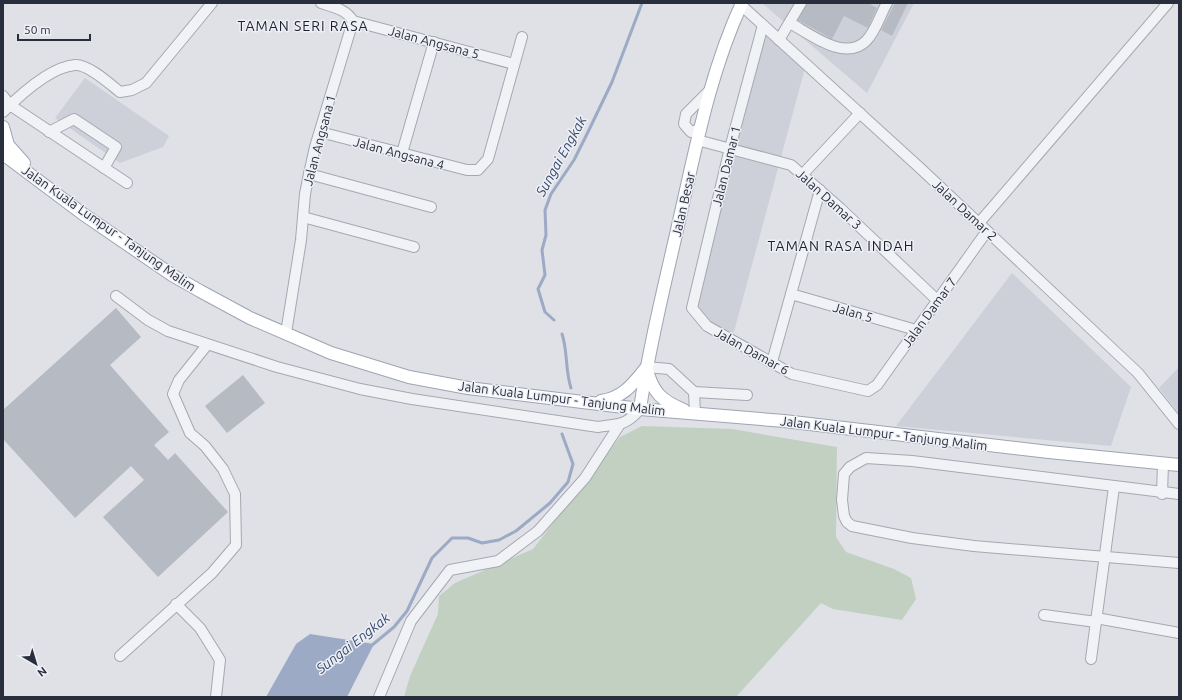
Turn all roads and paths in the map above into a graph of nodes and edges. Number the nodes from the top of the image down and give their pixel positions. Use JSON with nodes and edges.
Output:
{"nodes":[{"id":1,"x":212,"y":3,"type":"edge"},
{"id":2,"x":321,"y":3,"type":"edge"},
{"id":3,"x":801,"y":3,"type":"edge"},
{"id":4,"x":1168,"y":3,"type":"edge"},
{"id":5,"x":742,"y":4,"type":"edge"},
{"id":6,"x":884,"y":4,"type":"edge"},
{"id":7,"x":353,"y":21,"type":"junction"},
{"id":8,"x":790,"y":23,"type":"junction"},
{"id":9,"x":763,"y":25,"type":"junction"},
{"id":10,"x":522,"y":38,"type":"dead end"},
{"id":11,"x":779,"y":40,"type":"junction"},
{"id":12,"x":434,"y":42,"type":"junction"},
{"id":13,"x":514,"y":64,"type":"junction"},
{"id":14,"x":710,"y":90,"type":"junction"},
{"id":15,"x":3,"y":96,"type":"edge"},
{"id":16,"x":6,"y":109,"type":"edge"},
{"id":17,"x":860,"y":113,"type":"junction"},
{"id":18,"x":3,"y":127,"type":"edge"},
{"id":19,"x":49,"y":132,"type":"junction"},
{"id":20,"x":320,"y":132,"type":"junction"},
{"id":21,"x":699,"y":134,"type":"junction"},
{"id":22,"x":730,"y":148,"type":"junction"},
{"id":23,"x":402,"y":153,"type":"junction"},
{"id":24,"x":3,"y":154,"type":"edge"},
{"id":25,"x":104,"y":168,"type":"junction"},
{"id":26,"x":309,"y":174,"type":"junction"},
{"id":27,"x":803,"y":174,"type":"junction"},
{"id":28,"x":39,"y":181,"type":"junction"},
{"id":29,"x":127,"y":183,"type":"dead end"},
{"id":30,"x":820,"y":190,"type":"junction"},
{"id":31,"x":431,"y":207,"type":"dead end"},
{"id":32,"x":303,"y":217,"type":"junction"},
{"id":33,"x":979,"y":223,"type":"junction"},
{"id":34,"x":987,"y":231,"type":"junction"},
{"id":35,"x":414,"y":248,"type":"dead end"},
{"id":36,"x":791,"y":294,"type":"junction"},
{"id":37,"x":116,"y":296,"type":"dead end"},
{"id":38,"x":937,"y":300,"type":"junction"},
{"id":39,"x":692,"y":308,"type":"joint"},
{"id":40,"x":916,"y":330,"type":"junction"},
{"id":41,"x":286,"y":334,"type":"junction"},
{"id":42,"x":207,"y":345,"type":"junction"},
{"id":43,"x":772,"y":362,"type":"junction"},
{"id":44,"x":646,"y":367,"type":"junction"},
{"id":45,"x":868,"y":391,"type":"joint"},
{"id":46,"x":694,"y":392,"type":"junction"},
{"id":47,"x":747,"y":395,"type":"dead end"},
{"id":48,"x":586,"y":402,"type":"junction"},
{"id":49,"x":640,"y":409,"type":"junction"},
{"id":50,"x":695,"y":414,"type":"junction"},
{"id":51,"x":620,"y":424,"type":"junction"},
{"id":52,"x":1179,"y":424,"type":"edge"},
{"id":53,"x":1163,"y":463,"type":"junction"},
{"id":54,"x":1179,"y":465,"type":"edge"},
{"id":55,"x":1114,"y":487,"type":"junction"},
{"id":56,"x":1162,"y":494,"type":"junction"},
{"id":57,"x":1179,"y":494,"type":"edge"},
{"id":58,"x":1105,"y":556,"type":"junction"},
{"id":59,"x":1179,"y":563,"type":"edge"},
{"id":60,"x":176,"y":604,"type":"junction"},
{"id":61,"x":1044,"y":615,"type":"dead end"},
{"id":62,"x":1096,"y":620,"type":"junction"},
{"id":63,"x":1179,"y":633,"type":"edge"},
{"id":64,"x":120,"y":656,"type":"dead end"},
{"id":65,"x":1091,"y":659,"type":"dead end"},
{"id":66,"x":216,"y":697,"type":"edge"},
{"id":67,"x":379,"y":697,"type":"edge"}],
"edges":[{"from":1,"to":16,"type":"street"},
{"from":2,"to":7,"type":"street"},
{"from":3,"to":8,"type":"street"},
{"from":4,"to":33,"type":"street"},
{"from":5,"to":9,"type":"street","name":"Jalan Damar 2"},
{"from":5,"to":14,"type":"main road","name":"Jalan Besar"},
{"from":6,"to":8,"type":"street"},
{"from":7,"to":12,"type":"street","name":"Jalan Angsana 5"},
{"from":7,"to":20,"type":"street","name":"Jalan Angsana 1"},
{"from":8,"to":11,"type":"street"},
{"from":9,"to":11,"type":"street","name":"Jalan Damar 2"},
{"from":9,"to":22,"type":"street","name":"Jalan Damar 1"},
{"from":10,"to":13,"type":"street"},
{"from":11,"to":17,"type":"street","name":"Jalan Damar 2"},
{"from":12,"to":13,"type":"street","name":"Jalan Angsana 5"},
{"from":12,"to":23,"type":"street"},
{"from":13,"to":23,"type":"street","name":"Jalan Angsana 4"},
{"from":14,"to":21,"type":"main road","name":"Jalan Besar"},
{"from":14,"to":21,"type":"street","name":"Jalan Damar 3"},
{"from":15,"to":16,"type":"street"},
{"from":16,"to":19,"type":"street"},
{"from":17,"to":27,"type":"street"},
{"from":17,"to":33,"type":"street","name":"Jalan Damar 2"},
{"from":18,"to":28,"type":"main road"},
{"from":19,"to":25,"type":"street"},
{"from":19,"to":25,"type":"street"},
{"from":20,"to":23,"type":"street","name":"Jalan Angsana 4"},
{"from":20,"to":26,"type":"street","name":"Jalan Angsana 1"},
{"from":21,"to":22,"type":"street","name":"Jalan Damar 3"},
{"from":21,"to":44,"type":"main road","name":"Jalan Besar"},
{"from":22,"to":27,"type":"street","name":"Jalan Damar 3"},
{"from":22,"to":39,"type":"street","name":"Jalan Damar 1"},
{"from":24,"to":28,"type":"main road","name":"Jalan Kuala Lumpur - Tanjung Malim"},
{"from":25,"to":29,"type":"street"},
{"from":26,"to":31,"type":"street"},
{"from":26,"to":32,"type":"street","name":"Jalan Angsana 1"},
{"from":27,"to":30,"type":"street","name":"Jalan Damar 3"},
{"from":28,"to":41,"type":"main road","name":"Jalan Kuala Lumpur - Tanjung Malim"},
{"from":30,"to":36,"type":"street"},
{"from":30,"to":38,"type":"street","name":"Jalan Damar 3"},
{"from":32,"to":35,"type":"street"},
{"from":32,"to":41,"type":"street","name":"Jalan Angsana 1"},
{"from":33,"to":34,"type":"street","name":"Jalan Damar 2"},
{"from":34,"to":38,"type":"street","name":"Jalan Damar 7"},
{"from":34,"to":52,"type":"street","name":"Jalan Damar 2"},
{"from":36,"to":40,"type":"street","name":"Jalan 5"},
{"from":36,"to":43,"type":"street"},
{"from":37,"to":42,"type":"street"},
{"from":38,"to":40,"type":"street","name":"Jalan Damar 7"},
{"from":39,"to":43,"type":"street","name":"Jalan Damar 6"},
{"from":40,"to":45,"type":"street","name":"Jalan Damar 7"},
{"from":41,"to":48,"type":"main road","name":"Jalan Kuala Lumpur - Tanjung Malim"},
{"from":42,"to":51,"type":"street"},
{"from":42,"to":60,"type":"street"},
{"from":43,"to":45,"type":"street","name":"Jalan Damar 6"},
{"from":44,"to":46,"type":"street"},
{"from":44,"to":48,"type":"main road"},
{"from":44,"to":49,"type":"main road","name":"Jalan Besar"},
{"from":44,"to":50,"type":"main road"},
{"from":46,"to":47,"type":"street"},
{"from":46,"to":50,"type":"street"},
{"from":48,"to":49,"type":"main road","name":"Jalan Kuala Lumpur - Tanjung Malim"},
{"from":49,"to":50,"type":"main road","name":"Jalan Kuala Lumpur - Tanjung Malim"},
{"from":49,"to":51,"type":"street"},
{"from":50,"to":53,"type":"main road","name":"Jalan Kuala Lumpur - Tanjung Malim"},
{"from":51,"to":67,"type":"street"},
{"from":53,"to":54,"type":"main road","name":"Jalan Kuala Lumpur - Tanjung Malim"},
{"from":53,"to":56,"type":"street"},
{"from":55,"to":56,"type":"street"},
{"from":55,"to":58,"type":"street"},
{"from":55,"to":58,"type":"street"},
{"from":56,"to":57,"type":"street"},
{"from":58,"to":59,"type":"street"},
{"from":58,"to":62,"type":"street"},
{"from":60,"to":64,"type":"street"},
{"from":60,"to":66,"type":"street"},
{"from":61,"to":62,"type":"street"},
{"from":62,"to":63,"type":"street"},
{"from":62,"to":65,"type":"street"}]}
